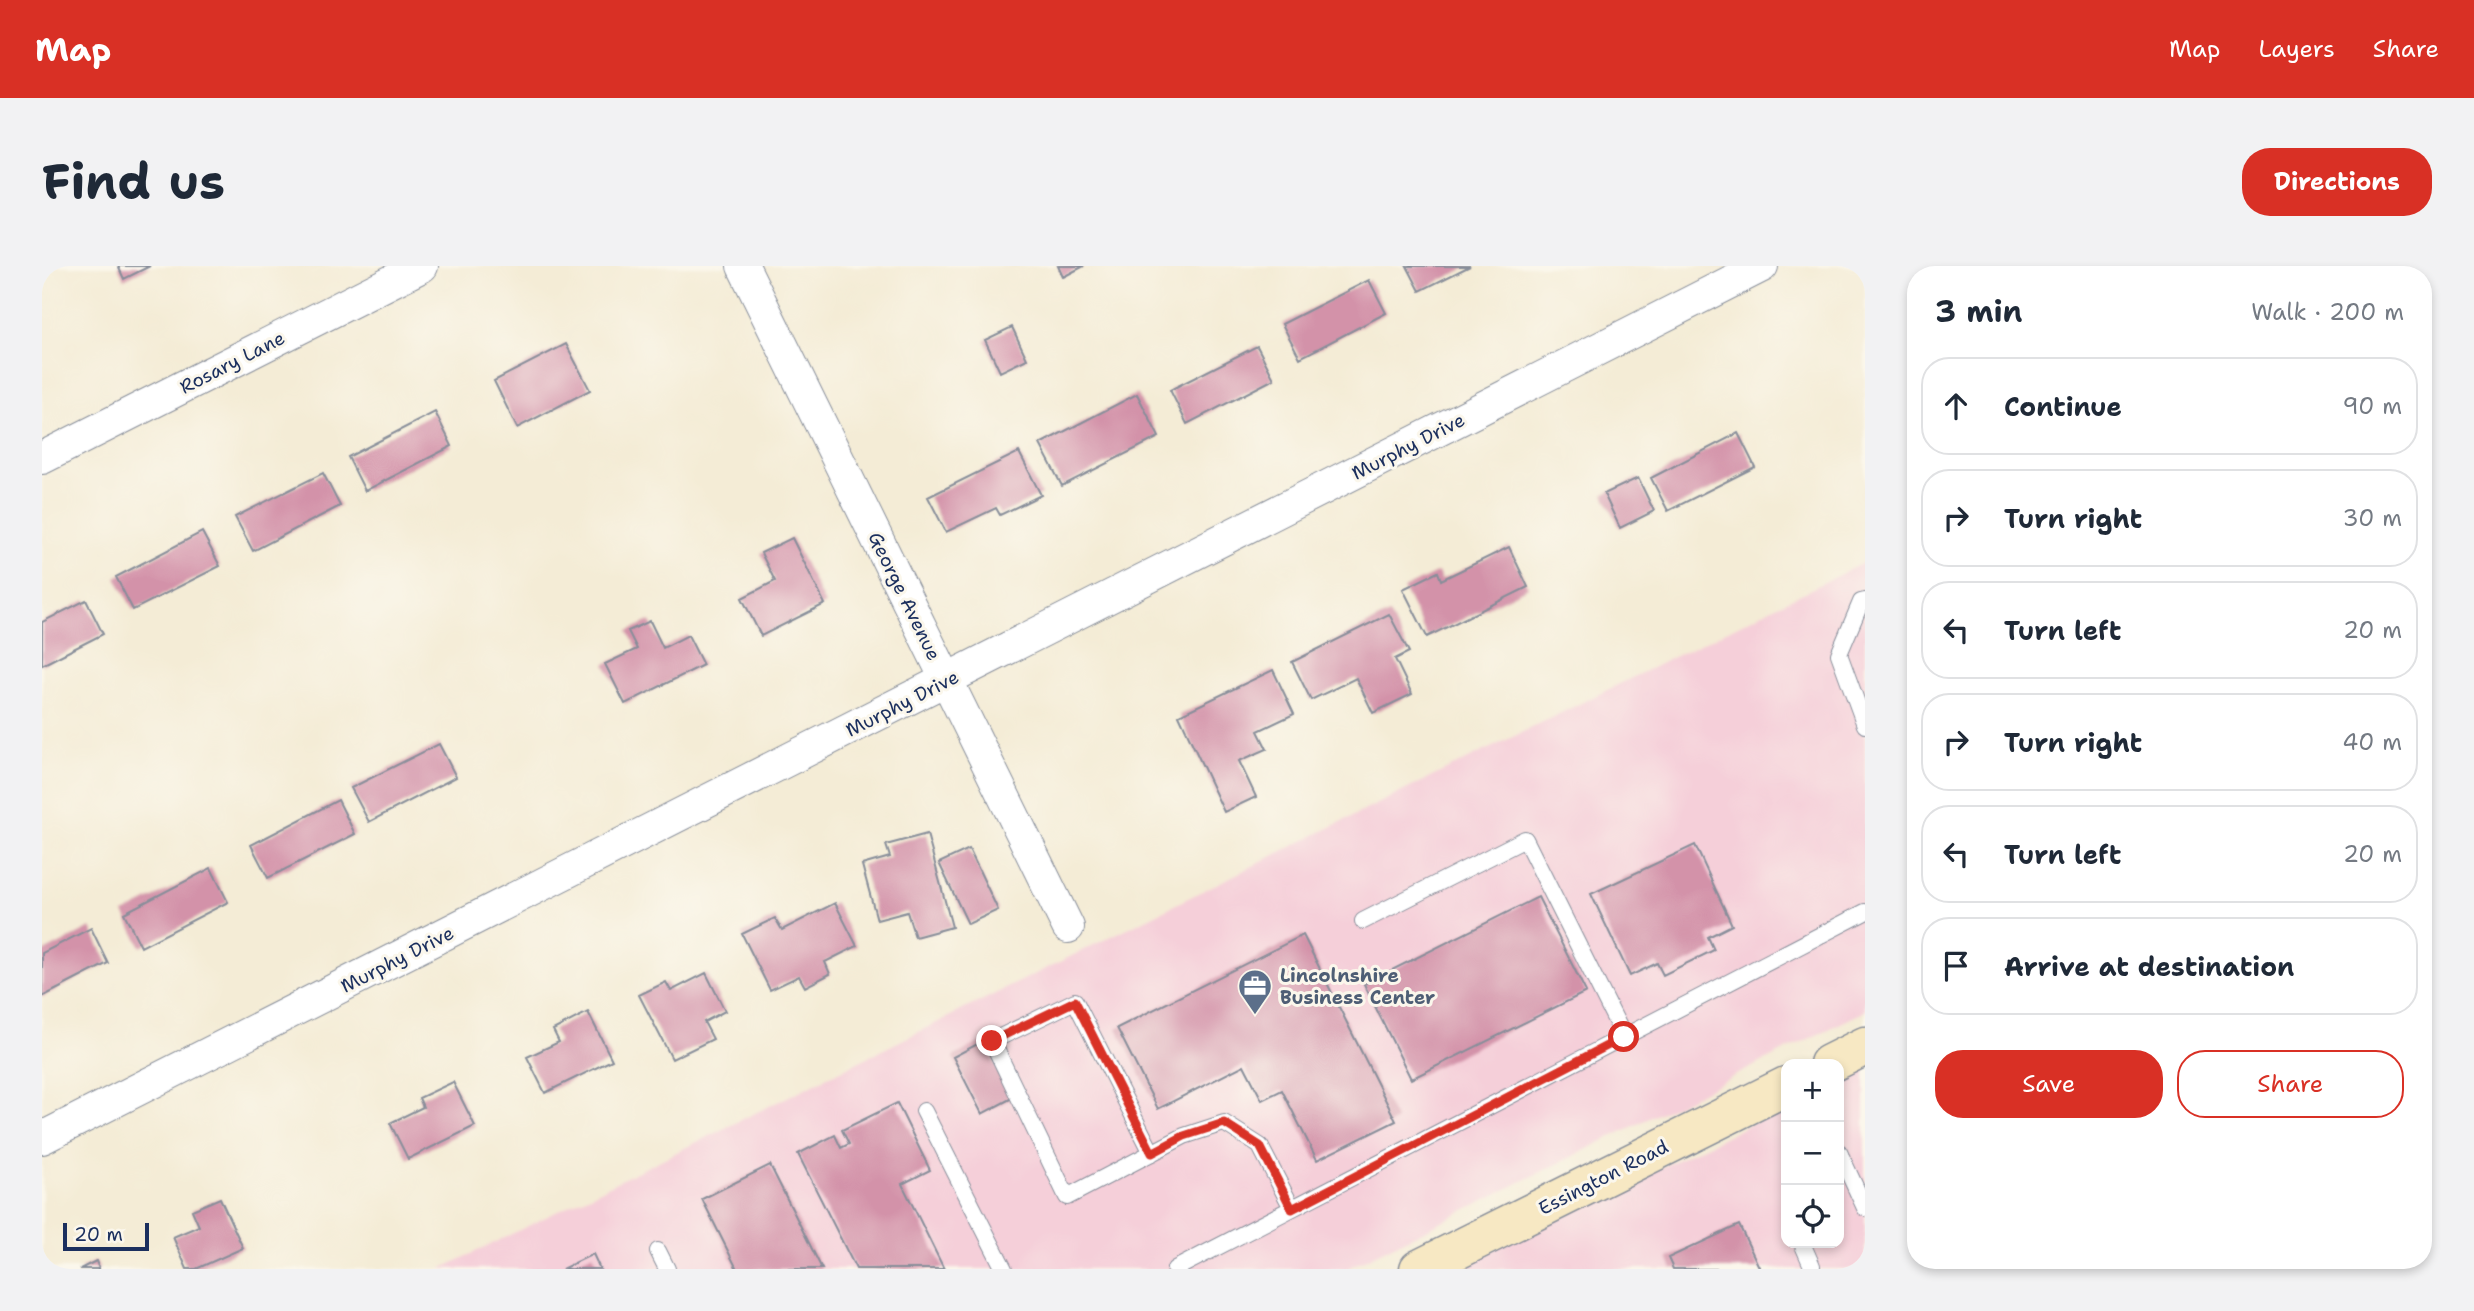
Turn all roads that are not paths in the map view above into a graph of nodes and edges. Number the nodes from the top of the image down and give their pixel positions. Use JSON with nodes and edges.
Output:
{"nodes":[{"id":1,"x":422,"y":266,"type":"edge"},
{"id":2,"x":743,"y":266,"type":"edge"},
{"id":3,"x":1762,"y":266,"type":"edge"},
{"id":4,"x":42,"y":458,"type":"edge"},
{"id":5,"x":1865,"y":601,"type":"edge"},
{"id":6,"x":947,"y":681,"type":"junction"},
{"id":7,"x":1865,"y":725,"type":"edge"},
{"id":8,"x":1865,"y":912,"type":"edge"},
{"id":9,"x":1363,"y":921,"type":"dead end"},
{"id":10,"x":1068,"y":926,"type":"dead end"},
{"id":11,"x":1624,"y":1037,"type":"junction"},
{"id":12,"x":1865,"y":1046,"type":"edge"},
{"id":13,"x":1839,"y":1059,"type":"edge"},
{"id":14,"x":1781,"y":1088,"type":"edge"},
{"id":15,"x":923,"y":1111,"type":"dead end"},
{"id":16,"x":42,"y":1138,"type":"edge"},
{"id":17,"x":1152,"y":1153,"type":"junction"},
{"id":18,"x":1844,"y":1176,"type":"edge"},
{"id":19,"x":1865,"y":1208,"type":"edge"},
{"id":20,"x":1292,"y":1209,"type":"junction"},
{"id":21,"x":1804,"y":1248,"type":"edge"},
{"id":22,"x":658,"y":1251,"type":"dead end"},
{"id":23,"x":1812,"y":1266,"type":"dead end"},
{"id":24,"x":667,"y":1269,"type":"edge"},
{"id":25,"x":1004,"y":1269,"type":"edge"},
{"id":26,"x":1175,"y":1269,"type":"edge"},
{"id":27,"x":1419,"y":1269,"type":"edge"}],
"edges":[{"from":1,"to":4,"type":"street","name":"Rosary Lane"},
{"from":2,"to":6,"type":"street","name":"George Avenue"},
{"from":3,"to":6,"type":"street","name":"Murphy Drive"},
{"from":5,"to":7,"type":"lane"},
{"from":6,"to":10,"type":"street","name":"George Avenue"},
{"from":6,"to":16,"type":"street","name":"Murphy Drive"},
{"from":8,"to":11,"type":"lane"},
{"from":9,"to":11,"type":"lane"},
{"from":11,"to":20,"type":"lane"},
{"from":12,"to":13,"type":"main road"},
{"from":14,"to":27,"type":"main road","name":"Essington Road"},
{"from":15,"to":25,"type":"lane"},
{"from":17,"to":17,"type":"lane"},
{"from":17,"to":20,"type":"lane"},
{"from":18,"to":19,"type":"lane"},
{"from":20,"to":26,"type":"lane"},
{"from":21,"to":23,"type":"lane"},
{"from":22,"to":24,"type":"lane"}]}
